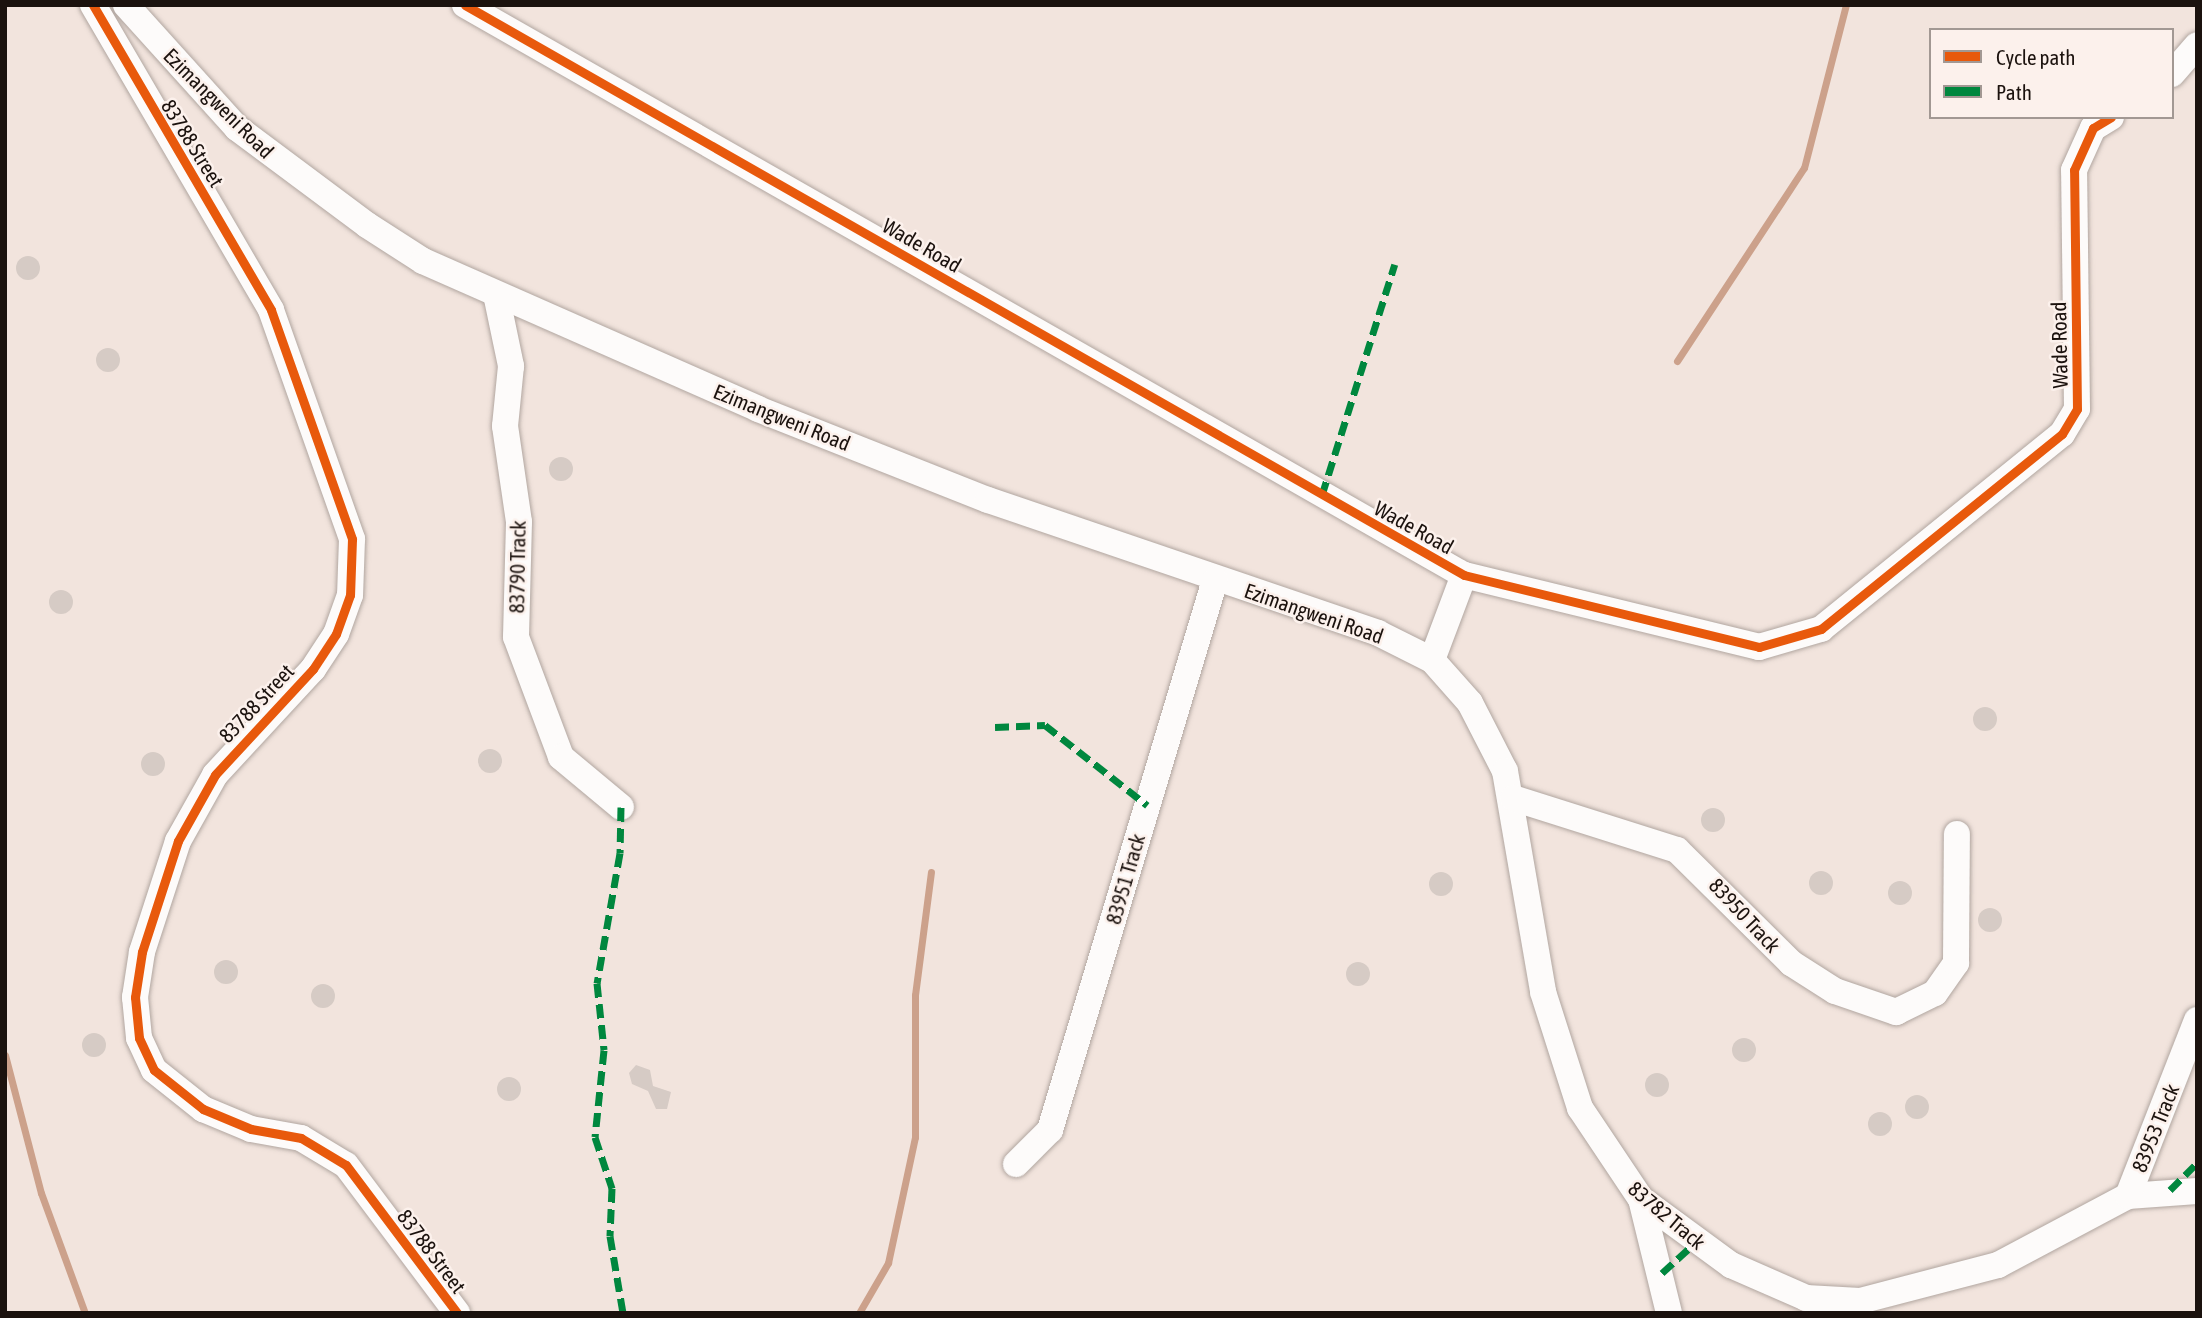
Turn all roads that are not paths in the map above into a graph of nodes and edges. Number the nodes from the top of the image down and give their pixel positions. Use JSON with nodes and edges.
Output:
{"nodes":[{"id":1,"x":93,"y":5,"type":"edge"},
{"id":2,"x":126,"y":5,"type":"edge"},
{"id":3,"x":465,"y":5,"type":"edge"},
{"id":4,"x":2197,"y":46,"type":"edge"},
{"id":5,"x":2174,"y":72,"type":"edge"},
{"id":6,"x":2108,"y":119,"type":"edge"},
{"id":7,"x":496,"y":294,"type":"junction"},
{"id":8,"x":1464,"y":575,"type":"junction"},
{"id":9,"x":1215,"y":580,"type":"junction"},
{"id":10,"x":1432,"y":660,"type":"junction"},
{"id":11,"x":1513,"y":798,"type":"junction"},
{"id":12,"x":621,"y":807,"type":"dead end"},
{"id":13,"x":1957,"y":834,"type":"dead end"},
{"id":14,"x":2197,"y":1020,"type":"edge"},
{"id":15,"x":1016,"y":1164,"type":"dead end"},
{"id":16,"x":2197,"y":1191,"type":"edge"},
{"id":17,"x":2128,"y":1196,"type":"junction"},
{"id":18,"x":1641,"y":1199,"type":"junction"},
{"id":19,"x":1786,"y":1302,"type":"edge"},
{"id":20,"x":457,"y":1313,"type":"edge"},
{"id":21,"x":1669,"y":1313,"type":"edge"}],
"edges":[{"from":1,"to":20,"type":"street","name":"83788 Street"},
{"from":2,"to":7,"type":"street","name":"Ezimangweni Road"},
{"from":3,"to":8,"type":"street","name":"Wade Road"},
{"from":4,"to":5,"type":"street"},
{"from":6,"to":8,"type":"street","name":"Wade Road"},
{"from":7,"to":9,"type":"street","name":"Ezimangweni Road"},
{"from":7,"to":12,"type":"street","name":"83790 Track"},
{"from":8,"to":10,"type":"street"},
{"from":9,"to":10,"type":"street","name":"Ezimangweni Road"},
{"from":9,"to":15,"type":"street","name":"83951 Track"},
{"from":10,"to":11,"type":"street","name":"83782 Track"},
{"from":11,"to":13,"type":"street","name":"83950 Track"},
{"from":11,"to":18,"type":"street","name":"83782 Track"},
{"from":14,"to":17,"type":"street","name":"83953 Track"},
{"from":16,"to":17,"type":"street","name":"83782 Track"},
{"from":17,"to":19,"type":"street","name":"83782 Track"},
{"from":18,"to":19,"type":"street","name":"83782 Track"},
{"from":18,"to":21,"type":"street"}]}
